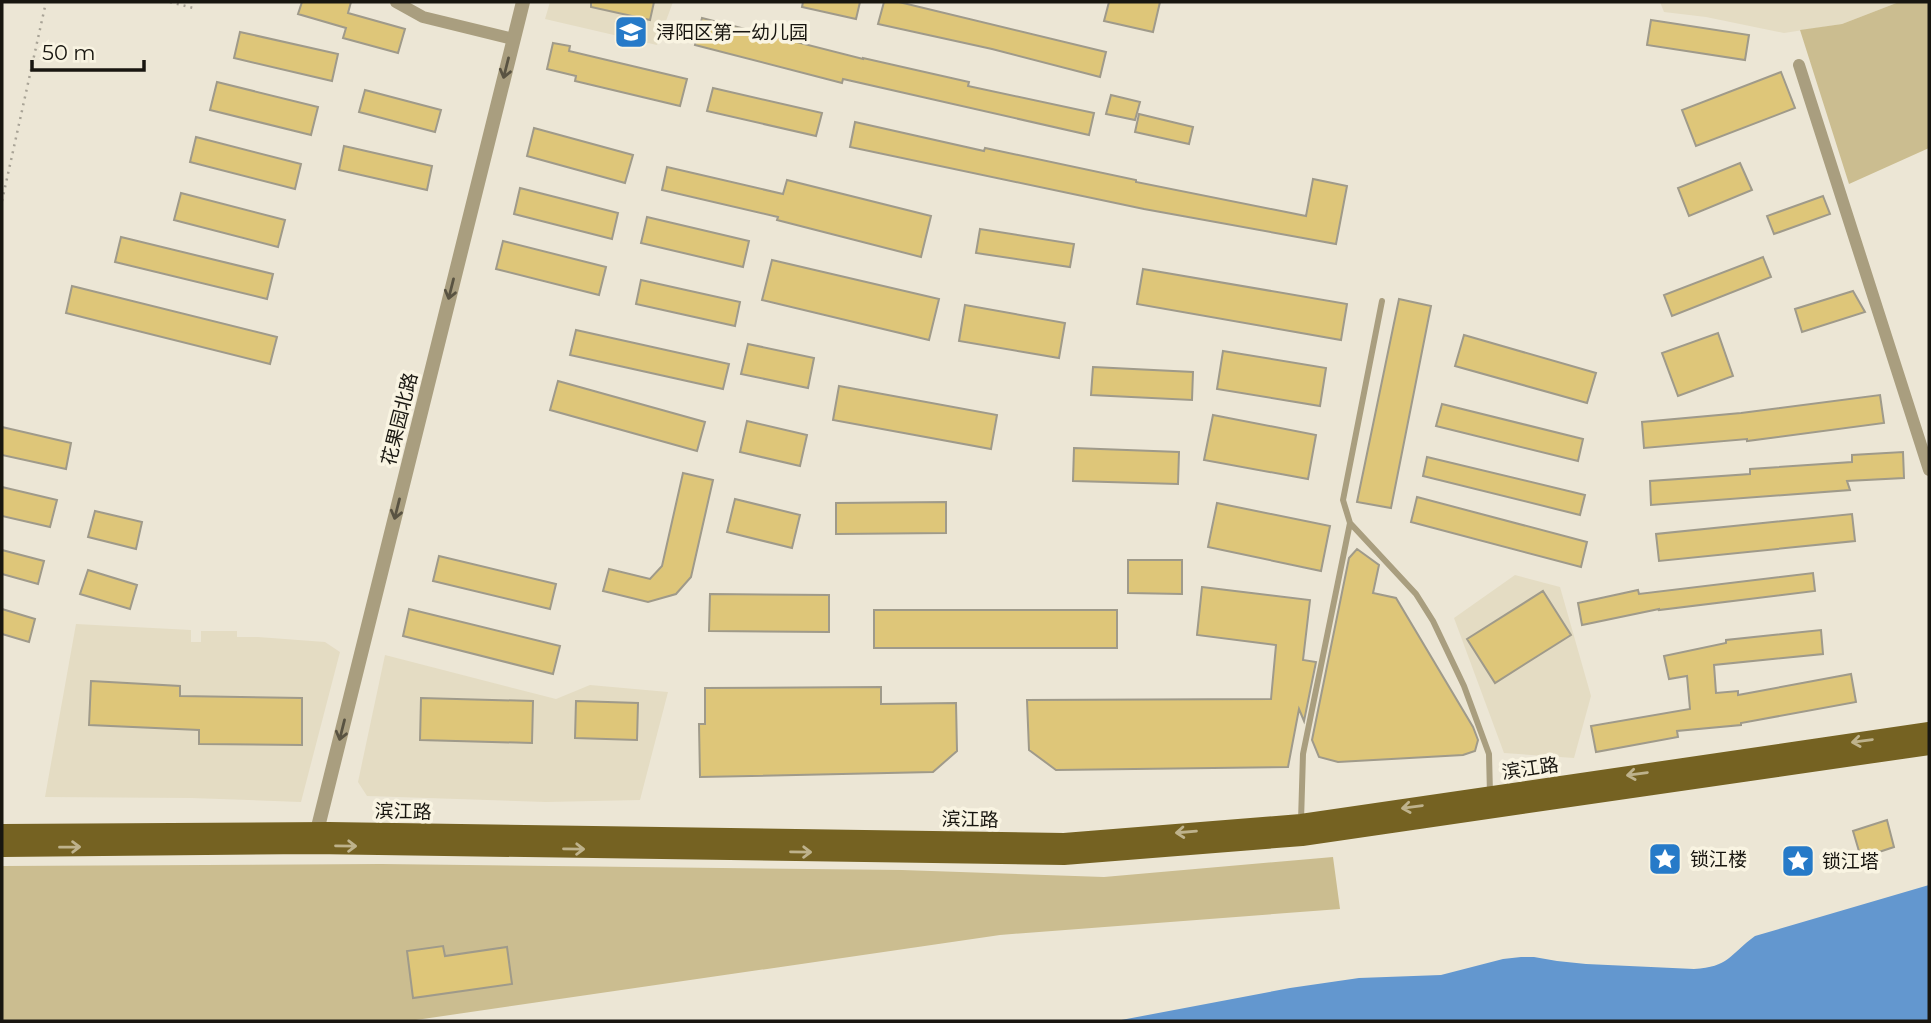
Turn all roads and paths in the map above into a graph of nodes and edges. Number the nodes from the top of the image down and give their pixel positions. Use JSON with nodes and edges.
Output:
{"nodes":[{"id":1,"x":46,"y":2,"type":"edge"},
{"id":2,"x":170,"y":2,"type":"edge"},
{"id":3,"x":397,"y":2,"type":"edge"},
{"id":4,"x":523,"y":2,"type":"edge"},
{"id":5,"x":197,"y":9,"type":"dead end"},
{"id":6,"x":513,"y":39,"type":"junction"},
{"id":7,"x":1799,"y":65,"type":"dead end"},
{"id":8,"x":2,"y":201,"type":"edge"},
{"id":9,"x":1382,"y":300,"type":"dead end"},
{"id":10,"x":1929,"y":470,"type":"edge"},
{"id":11,"x":1350,"y":523,"type":"junction"},
{"id":12,"x":1929,"y":731,"type":"edge"},
{"id":13,"x":1929,"y":746,"type":"edge"},
{"id":14,"x":1491,"y":810,"type":"junction"},
{"id":15,"x":1301,"y":823,"type":"junction"},
{"id":16,"x":2,"y":833,"type":"edge"},
{"id":17,"x":315,"y":838,"type":"junction"},
{"id":18,"x":2,"y":848,"type":"edge"}],
"edges":[{"from":1,"to":8,"type":"path"},
{"from":2,"to":5,"type":"path"},
{"from":3,"to":6,"type":"street"},
{"from":4,"to":6,"type":"street","name":"花果园北路"},
{"from":6,"to":17,"type":"street","name":"花果园北路","one_way":true},
{"from":7,"to":10,"type":"street"},
{"from":9,"to":11,"type":"lane"},
{"from":11,"to":14,"type":"lane"},
{"from":11,"to":15,"type":"lane"},
{"from":12,"to":15,"type":"main road","name":"滨江路","one_way":true},
{"from":13,"to":14,"type":"main road","name":"滨江路"},
{"from":17,"to":14,"type":"main road","name":"滨江路","one_way":true},
{"from":15,"to":17,"type":"main road","name":"滨江路","one_way":true},
{"from":16,"to":17,"type":"main road","name":"滨江路"},
{"from":18,"to":17,"type":"main road","name":"滨江路","one_way":true}]}
